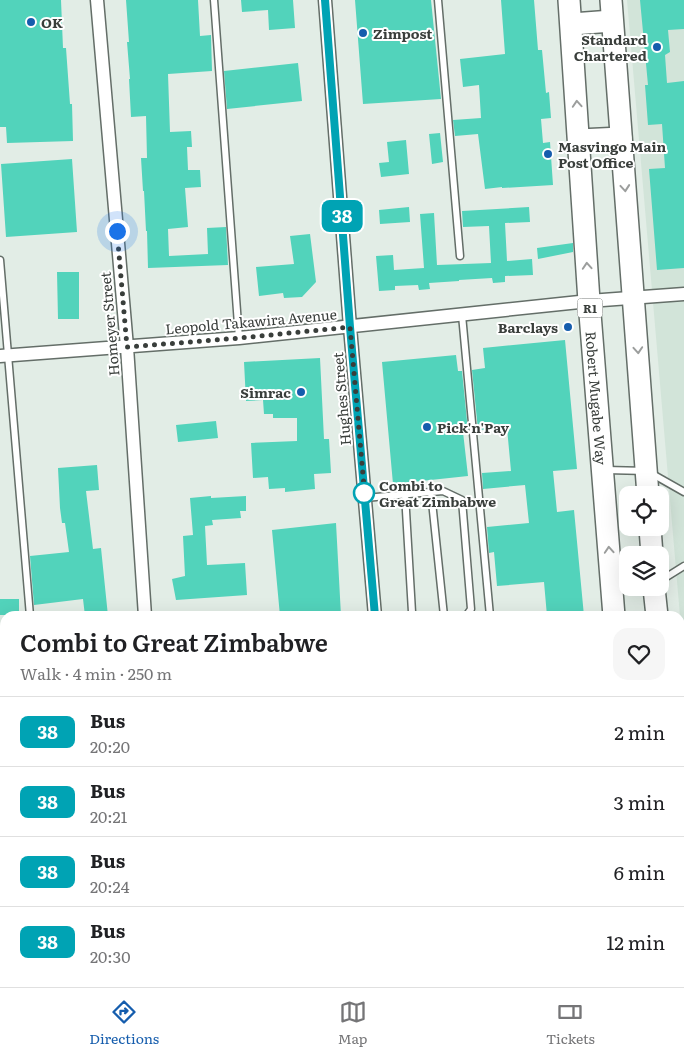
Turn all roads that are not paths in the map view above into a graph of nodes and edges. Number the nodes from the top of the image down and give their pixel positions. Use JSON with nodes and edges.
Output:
{"nodes":[{"id":1,"x":97,"y":0,"type":"edge"},
{"id":2,"x":214,"y":0,"type":"edge"},
{"id":3,"x":325,"y":0,"type":"edge"},
{"id":4,"x":438,"y":0,"type":"edge"},
{"id":5,"x":570,"y":0,"type":"edge"},
{"id":6,"x":611,"y":0,"type":"edge"},
{"id":7,"x":612,"y":21,"type":"junction"},
{"id":8,"x":572,"y":24,"type":"junction"},
{"id":9,"x":621,"y":138,"type":"junction"},
{"id":10,"x":579,"y":140,"type":"junction"},
{"id":11,"x":460,"y":256,"type":"dead end"},
{"id":12,"x":0,"y":260,"type":"edge"},
{"id":13,"x":684,"y":294,"type":"edge"},
{"id":14,"x":634,"y":298,"type":"junction"},
{"id":15,"x":589,"y":301,"type":"junction"},
{"id":16,"x":462,"y":315,"type":"junction"},
{"id":17,"x":350,"y":327,"type":"junction"},
{"id":18,"x":240,"y":338,"type":"junction"},
{"id":19,"x":127,"y":347,"type":"junction"},
{"id":20,"x":4,"y":356,"type":"edge"},
{"id":21,"x":602,"y":470,"type":"junction"},
{"id":22,"x":647,"y":471,"type":"junction"},
{"id":23,"x":648,"y":486,"type":"edge"},
{"id":24,"x":431,"y":492,"type":"junction"},
{"id":25,"x":684,"y":492,"type":"edge"},
{"id":26,"x":405,"y":494,"type":"junction"},
{"id":27,"x":365,"y":498,"type":"junction"},
{"id":28,"x":684,"y":566,"type":"edge"},
{"id":29,"x":669,"y":575,"type":"edge"},
{"id":30,"x":619,"y":581,"type":"edge"},
{"id":31,"x":619,"y":593,"type":"edge"},
{"id":32,"x":655,"y":596,"type":"edge"},
{"id":33,"x":30,"y":611,"type":"edge"},
{"id":34,"x":145,"y":611,"type":"edge"},
{"id":35,"x":375,"y":611,"type":"edge"},
{"id":36,"x":412,"y":611,"type":"edge"},
{"id":37,"x":443,"y":611,"type":"edge"},
{"id":38,"x":470,"y":611,"type":"edge"},
{"id":39,"x":490,"y":611,"type":"edge"},
{"id":40,"x":615,"y":611,"type":"edge"},
{"id":41,"x":656,"y":611,"type":"edge"}],
"edges":[{"from":1,"to":19,"type":"street","name":"Homeyer Street"},
{"from":2,"to":18,"type":"lane"},
{"from":3,"to":17,"type":"street","name":"Hughes Street"},
{"from":4,"to":11,"type":"lane"},
{"from":5,"to":8,"type":"highway","name":"Robert Mugabe Way","number":"R1"},
{"from":6,"to":7,"type":"highway"},
{"from":7,"to":8,"type":"highway"},
{"from":7,"to":9,"type":"highway"},
{"from":10,"to":8,"type":"highway","name":"Robert Mugabe Way","number":"R1","one_way":true},
{"from":9,"to":10,"type":"highway"},
{"from":9,"to":14,"type":"highway","one_way":true},
{"from":15,"to":10,"type":"highway","name":"Robert Mugabe Way","number":"R1","one_way":true},
{"from":12,"to":20,"type":"lane"},
{"from":13,"to":14,"type":"street","name":"Leopold Takawira Avenue"},
{"from":14,"to":15,"type":"street","name":"Leopold Takawira Avenue"},
{"from":14,"to":22,"type":"highway","one_way":true},
{"from":15,"to":16,"type":"street","name":"Leopold Takawira Avenue"},
{"from":15,"to":21,"type":"highway","name":"Robert Mugabe Way","number":"R1"},
{"from":16,"to":17,"type":"street","name":"Leopold Takawira Avenue"},
{"from":16,"to":39,"type":"lane"},
{"from":17,"to":18,"type":"street","name":"Leopold Takawira Avenue"},
{"from":17,"to":27,"type":"street","name":"Hughes Street"},
{"from":18,"to":19,"type":"street","name":"Leopold Takawira Avenue"},
{"from":19,"to":20,"type":"street","name":"Leopold Takawira Avenue"},
{"from":19,"to":34,"type":"street","name":"Homeyer Street"},
{"from":20,"to":33,"type":"lane"},
{"from":21,"to":22,"type":"lane"},
{"from":30,"to":21,"type":"highway","name":"Robert Mugabe Way","number":"R1","one_way":true},
{"from":22,"to":23,"type":"highway"},
{"from":22,"to":25,"type":"lane"},
{"from":24,"to":26,"type":"lane"},
{"from":24,"to":37,"type":"lane"},
{"from":24,"to":38,"type":"lane"},
{"from":26,"to":27,"type":"lane"},
{"from":26,"to":36,"type":"lane"},
{"from":27,"to":35,"type":"street","name":"Hughes Street"},
{"from":28,"to":29,"type":"lane"},
{"from":31,"to":40,"type":"highway","name":"Robert Mugabe Way","number":"R1"},
{"from":32,"to":41,"type":"highway"}]}
